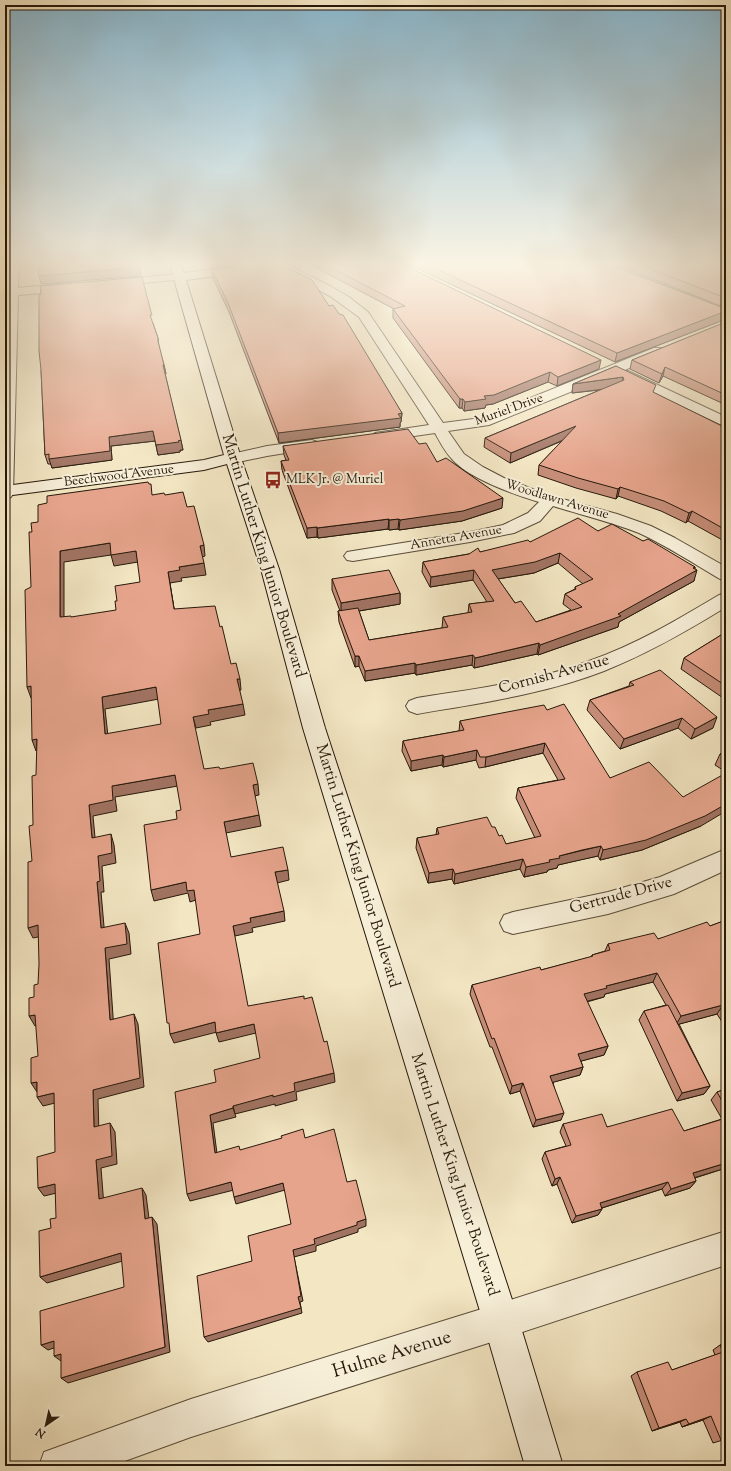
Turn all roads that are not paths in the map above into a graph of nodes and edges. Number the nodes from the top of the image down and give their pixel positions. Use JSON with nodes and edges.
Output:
{"nodes":[{"id":1,"x":8,"y":334,"type":"edge"},
{"id":2,"x":196,"y":334,"type":"edge"},
{"id":3,"x":377,"y":334,"type":"edge"},
{"id":4,"x":673,"y":346,"type":"edge"},
{"id":5,"x":602,"y":362,"type":"dead end"},
{"id":6,"x":616,"y":369,"type":"junction"},
{"id":7,"x":8,"y":374,"type":"edge"},
{"id":8,"x":726,"y":423,"type":"edge"},
{"id":9,"x":439,"y":428,"type":"junction"},
{"id":10,"x":369,"y":438,"type":"edge"},
{"id":11,"x":322,"y":444,"type":"edge"},
{"id":12,"x":233,"y":458,"type":"junction"},
{"id":13,"x":5,"y":492,"type":"edge"},
{"id":14,"x":549,"y":501,"type":"junction"},
{"id":15,"x":353,"y":556,"type":"dead end"},
{"id":16,"x":726,"y":575,"type":"edge"},
{"id":17,"x":726,"y":599,"type":"edge"},
{"id":18,"x":417,"y":706,"type":"dead end"},
{"id":19,"x":726,"y":859,"type":"edge"},
{"id":20,"x":513,"y":923,"type":"dead end"},
{"id":21,"x":726,"y":1248,"type":"edge"},
{"id":22,"x":500,"y":1321,"type":"junction"},
{"id":23,"x":58,"y":1466,"type":"edge"},
{"id":24,"x":544,"y":1466,"type":"edge"}],
"edges":[{"from":1,"to":7,"type":"street"},
{"from":2,"to":12,"type":"street","name":"Martin Luther King Junior Boulevard"},
{"from":3,"to":9,"type":"street","name":"Woodlawn Avenue"},
{"from":4,"to":6,"type":"street","name":"Muriel Drive"},
{"from":5,"to":6,"type":"street"},
{"from":6,"to":8,"type":"street"},
{"from":6,"to":9,"type":"street","name":"Muriel Drive"},
{"from":7,"to":13,"type":"street"},
{"from":9,"to":10,"type":"street","name":"Muriel Drive"},
{"from":9,"to":14,"type":"street","name":"Woodlawn Avenue"},
{"from":11,"to":12,"type":"street"},
{"from":12,"to":13,"type":"street","name":"Beechwood Avenue"},
{"from":12,"to":22,"type":"street","name":"Martin Luther King Junior Boulevard"},
{"from":14,"to":15,"type":"street","name":"Annetta Avenue"},
{"from":14,"to":16,"type":"street","name":"Woodlawn Avenue"},
{"from":17,"to":18,"type":"street","name":"Cornish Avenue"},
{"from":19,"to":20,"type":"street","name":"Gertrude Drive"},
{"from":21,"to":22,"type":"street","name":"Hulme Avenue"},
{"from":22,"to":23,"type":"street","name":"Hulme Avenue"},
{"from":22,"to":24,"type":"street","name":"Martin Luther King Junior Boulevard"}]}
